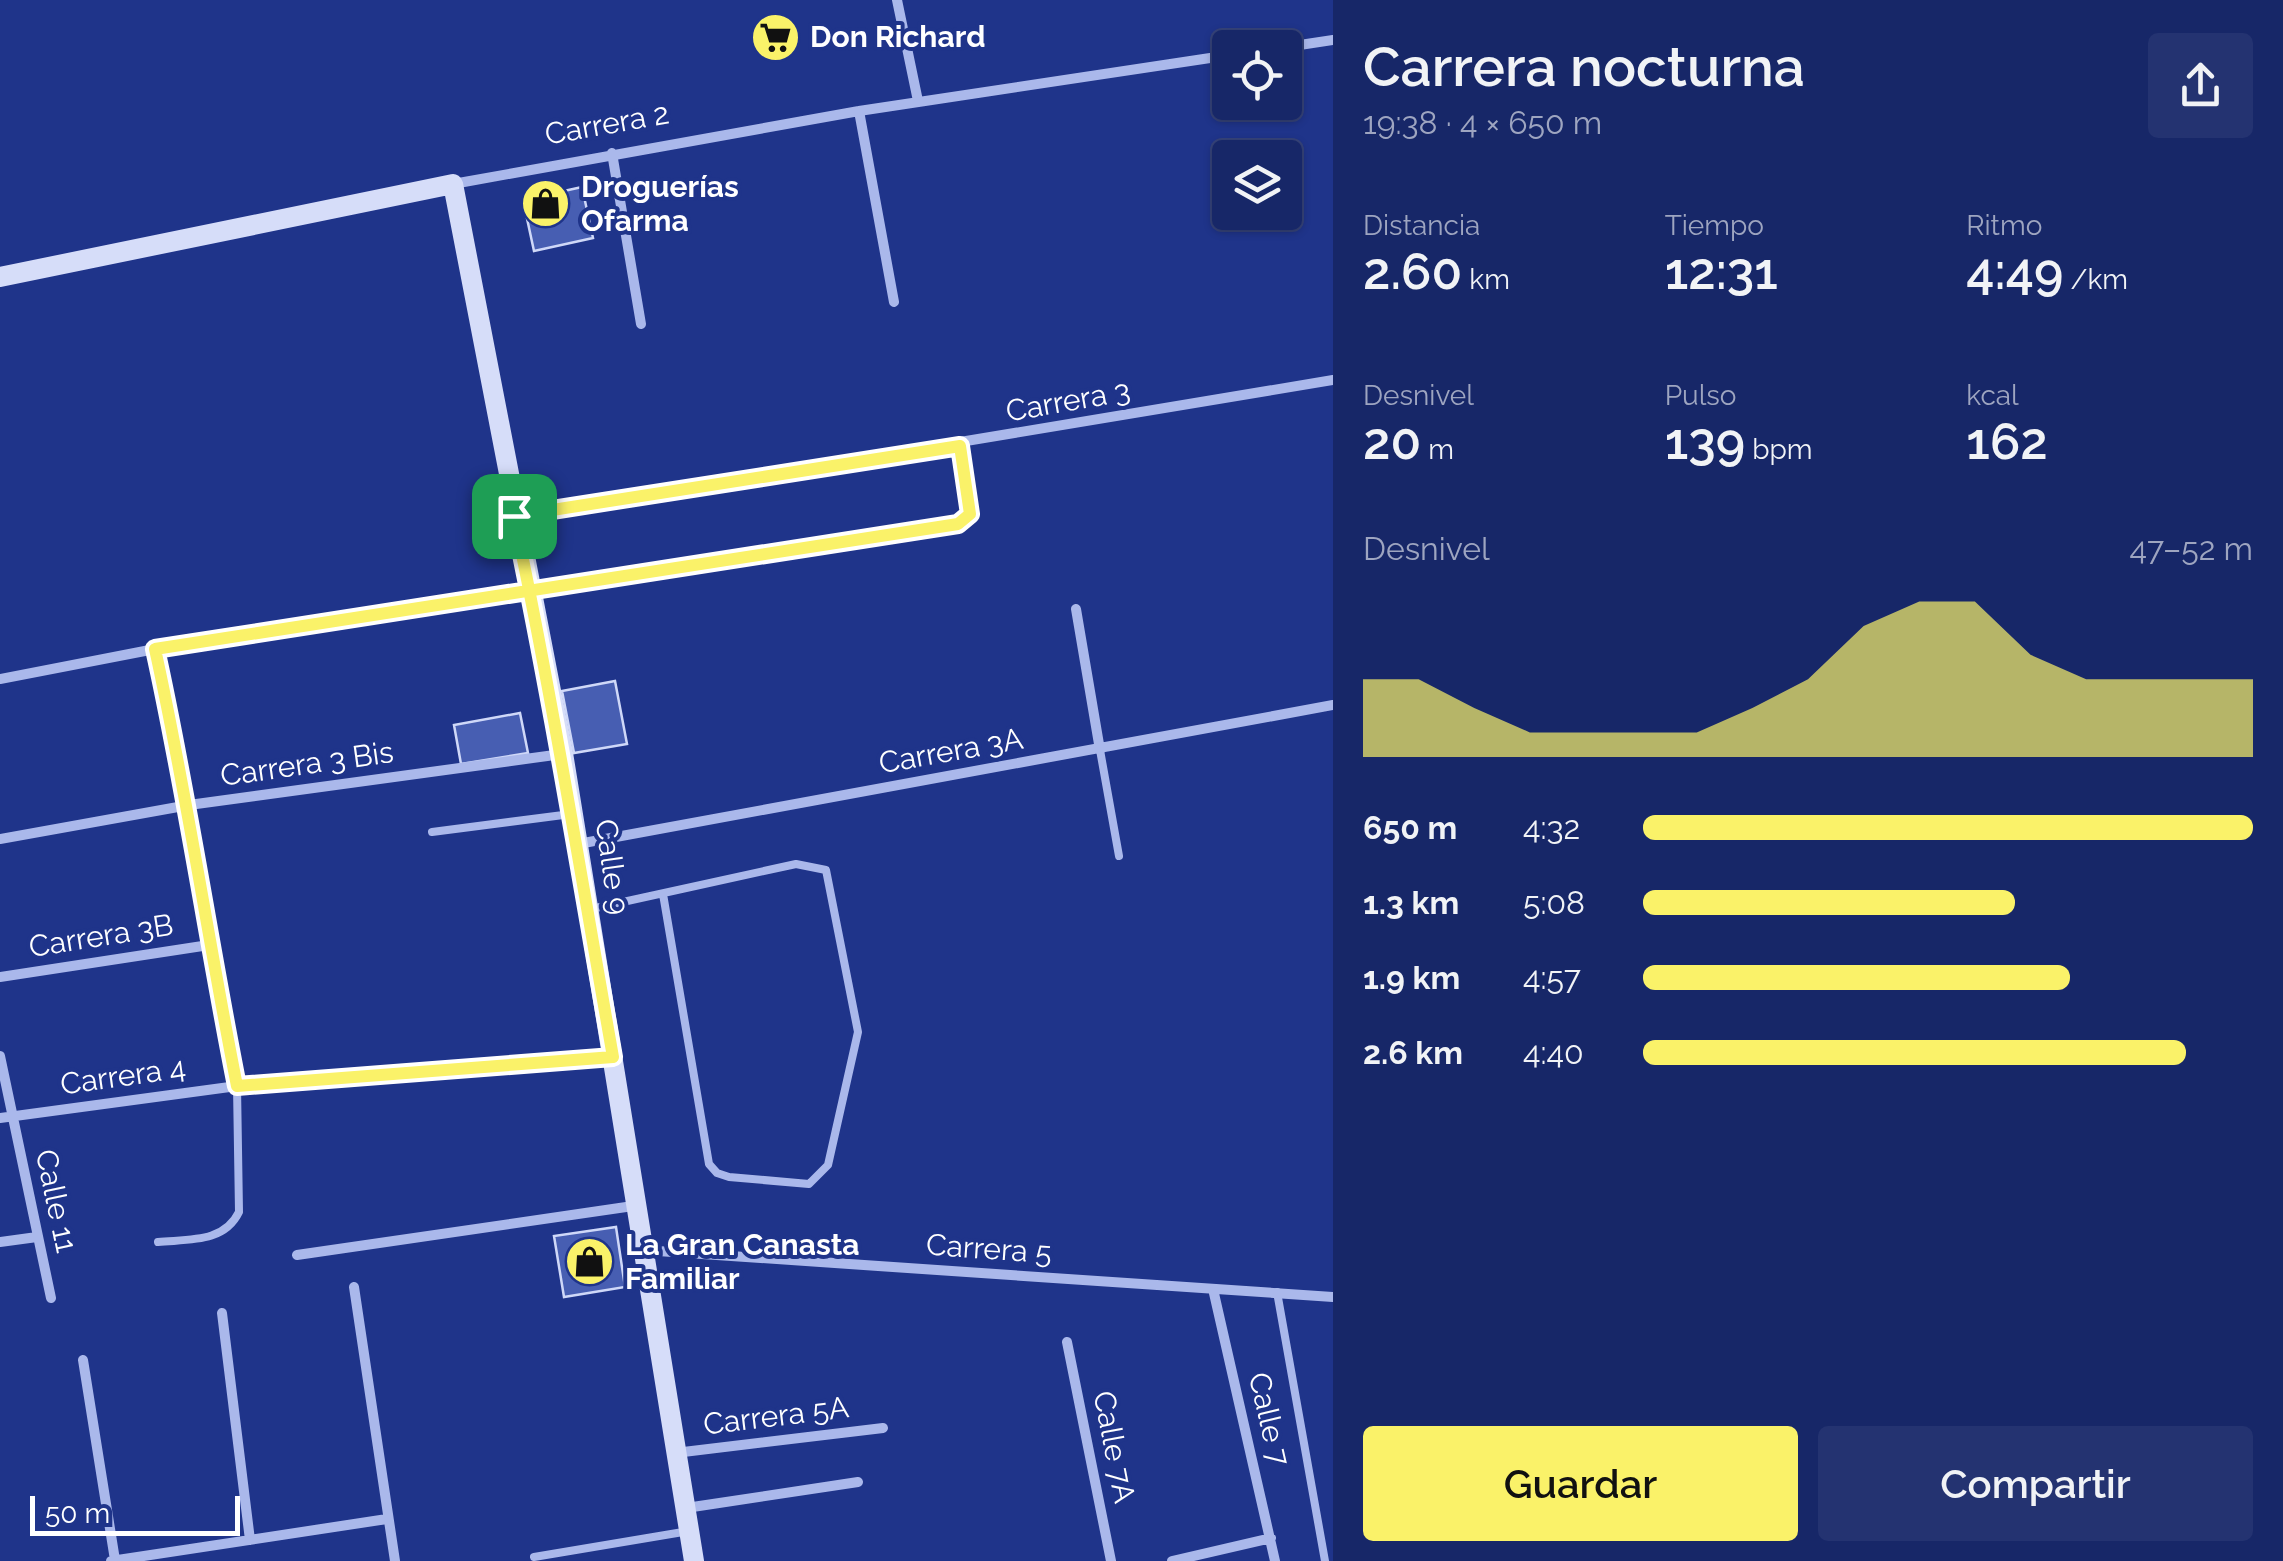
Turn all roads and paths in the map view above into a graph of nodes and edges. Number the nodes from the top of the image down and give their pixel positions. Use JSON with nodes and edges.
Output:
{"nodes":[{"id":1,"x":898,"y":0,"type":"edge"},
{"id":2,"x":1333,"y":40,"type":"edge"},
{"id":3,"x":1302,"y":45,"type":"edge"},
{"id":4,"x":1212,"y":58,"type":"edge"},
{"id":5,"x":918,"y":102,"type":"junction"},
{"id":6,"x":859,"y":110,"type":"junction"},
{"id":7,"x":612,"y":153,"type":"junction"},
{"id":8,"x":454,"y":184,"type":"junction"},
{"id":9,"x":0,"y":277,"type":"edge"},
{"id":10,"x":894,"y":302,"type":"dead end"},
{"id":11,"x":641,"y":324,"type":"dead end"},
{"id":12,"x":1333,"y":380,"type":"edge"},
{"id":13,"x":960,"y":446,"type":"junction"},
{"id":14,"x":514,"y":516,"type":"junction"},
{"id":15,"x":530,"y":591,"type":"junction"},
{"id":16,"x":1076,"y":609,"type":"dead end"},
{"id":17,"x":155,"y":649,"type":"junction"},
{"id":18,"x":0,"y":679,"type":"edge"},
{"id":19,"x":1333,"y":706,"type":"edge"},
{"id":20,"x":1100,"y":750,"type":"junction"},
{"id":21,"x":563,"y":754,"type":"junction"},
{"id":22,"x":189,"y":806,"type":"junction"},
{"id":23,"x":574,"y":814,"type":"junction"},
{"id":24,"x":432,"y":832,"type":"dead end"},
{"id":25,"x":0,"y":839,"type":"edge"},
{"id":26,"x":577,"y":844,"type":"junction"},
{"id":27,"x":1119,"y":856,"type":"dead end"},
{"id":28,"x":664,"y":894,"type":"junction"},
{"id":29,"x":587,"y":910,"type":"junction"},
{"id":30,"x":209,"y":945,"type":"junction"},
{"id":31,"x":0,"y":977,"type":"edge"},
{"id":32,"x":0,"y":1056,"type":"edge"},
{"id":33,"x":613,"y":1057,"type":"junction"},
{"id":34,"x":237,"y":1086,"type":"junction"},
{"id":35,"x":14,"y":1117,"type":"junction"},
{"id":36,"x":0,"y":1118,"type":"edge"},
{"id":37,"x":633,"y":1206,"type":"junction"},
{"id":38,"x":37,"y":1237,"type":"junction"},
{"id":39,"x":0,"y":1242,"type":"edge"},
{"id":40,"x":158,"y":1242,"type":"dead end"},
{"id":41,"x":642,"y":1250,"type":"junction"},
{"id":42,"x":296,"y":1255,"type":"dead end"},
{"id":43,"x":354,"y":1287,"type":"dead end"},
{"id":44,"x":1213,"y":1289,"type":"junction"},
{"id":45,"x":1277,"y":1292,"type":"junction"},
{"id":46,"x":1333,"y":1297,"type":"edge"},
{"id":47,"x":51,"y":1298,"type":"dead end"},
{"id":48,"x":222,"y":1313,"type":"dead end"},
{"id":49,"x":1068,"y":1342,"type":"dead end"},
{"id":50,"x":83,"y":1360,"type":"dead end"},
{"id":51,"x":883,"y":1428,"type":"dead end"},
{"id":52,"x":674,"y":1454,"type":"junction"},
{"id":53,"x":858,"y":1482,"type":"dead end"},
{"id":54,"x":685,"y":1508,"type":"junction"},
{"id":55,"x":387,"y":1519,"type":"junction"},
{"id":56,"x":688,"y":1531,"type":"junction"},
{"id":57,"x":1271,"y":1538,"type":"junction"},
{"id":58,"x":250,"y":1540,"type":"junction"},
{"id":59,"x":534,"y":1557,"type":"dead end"},
{"id":60,"x":113,"y":1561,"type":"edge"},
{"id":61,"x":395,"y":1561,"type":"edge"},
{"id":62,"x":694,"y":1561,"type":"edge"},
{"id":63,"x":1111,"y":1561,"type":"edge"},
{"id":64,"x":1172,"y":1561,"type":"edge"},
{"id":65,"x":1275,"y":1561,"type":"edge"},
{"id":66,"x":1324,"y":1561,"type":"edge"}],
"edges":[{"from":1,"to":5,"type":"street"},
{"from":2,"to":3,"type":"street"},
{"from":4,"to":5,"type":"street","name":"Carrera 2"},
{"from":5,"to":6,"type":"street","name":"Carrera 2"},
{"from":6,"to":7,"type":"street","name":"Carrera 2"},
{"from":6,"to":10,"type":"street"},
{"from":7,"to":8,"type":"street","name":"Carrera 2"},
{"from":7,"to":11,"type":"street"},
{"from":8,"to":9,"type":"main road","name":"Carrera 2"},
{"from":8,"to":14,"type":"main road","name":"Calle 9"},
{"from":12,"to":13,"type":"street","name":"Carrera 3"},
{"from":13,"to":14,"type":"street","name":"Carrera 3"},
{"from":13,"to":15,"type":"street"},
{"from":14,"to":15,"type":"main road","name":"Calle 9"},
{"from":15,"to":17,"type":"street"},
{"from":15,"to":21,"type":"main road","name":"Calle 9"},
{"from":16,"to":20,"type":"street"},
{"from":17,"to":18,"type":"street"},
{"from":17,"to":22,"type":"street"},
{"from":19,"to":20,"type":"street","name":"Carrera 3A"},
{"from":20,"to":26,"type":"street","name":"Carrera 3A"},
{"from":20,"to":27,"type":"lane"},
{"from":21,"to":22,"type":"street","name":"Carrera 3 Bis"},
{"from":21,"to":23,"type":"main road","name":"Calle 9"},
{"from":22,"to":25,"type":"street","name":"Carrera 3 Bis"},
{"from":22,"to":30,"type":"street"},
{"from":23,"to":24,"type":"lane"},
{"from":23,"to":26,"type":"main road","name":"Calle 9"},
{"from":26,"to":29,"type":"main road","name":"Calle 9"},
{"from":28,"to":28,"type":"lane"},
{"from":28,"to":29,"type":"lane"},
{"from":29,"to":33,"type":"main road","name":"Calle 9"},
{"from":30,"to":31,"type":"street","name":"Carrera 3B"},
{"from":30,"to":34,"type":"street"},
{"from":32,"to":35,"type":"street","name":"Calle 11"},
{"from":33,"to":34,"type":"street","name":"Carrera 4"},
{"from":33,"to":37,"type":"main road","name":"Calle 9"},
{"from":34,"to":35,"type":"street","name":"Carrera 4"},
{"from":34,"to":40,"type":"lane"},
{"from":35,"to":36,"type":"street","name":"Carrera 4"},
{"from":35,"to":38,"type":"street","name":"Calle 11"},
{"from":37,"to":41,"type":"main road","name":"Calle 9"},
{"from":37,"to":42,"type":"street"},
{"from":38,"to":39,"type":"street"},
{"from":38,"to":47,"type":"street","name":"Calle 11"},
{"from":41,"to":44,"type":"street","name":"Carrera 5"},
{"from":41,"to":52,"type":"main road","name":"Calle 9"},
{"from":43,"to":55,"type":"street"},
{"from":44,"to":45,"type":"street","name":"Carrera 5"},
{"from":44,"to":57,"type":"street","name":"Calle 7"},
{"from":45,"to":46,"type":"street","name":"Carrera 5"},
{"from":45,"to":66,"type":"lane"},
{"from":48,"to":58,"type":"street"},
{"from":49,"to":63,"type":"street","name":"Calle 7A"},
{"from":50,"to":60,"type":"street"},
{"from":51,"to":52,"type":"street","name":"Carrera 5A"},
{"from":52,"to":54,"type":"main road","name":"Calle 9"},
{"from":53,"to":54,"type":"street"},
{"from":54,"to":56,"type":"main road","name":"Calle 9"},
{"from":55,"to":58,"type":"street"},
{"from":55,"to":61,"type":"street"},
{"from":56,"to":59,"type":"lane"},
{"from":56,"to":62,"type":"main road","name":"Calle 9"},
{"from":57,"to":64,"type":"street"},
{"from":57,"to":65,"type":"street","name":"Calle 7"},
{"from":58,"to":60,"type":"street"}]}
